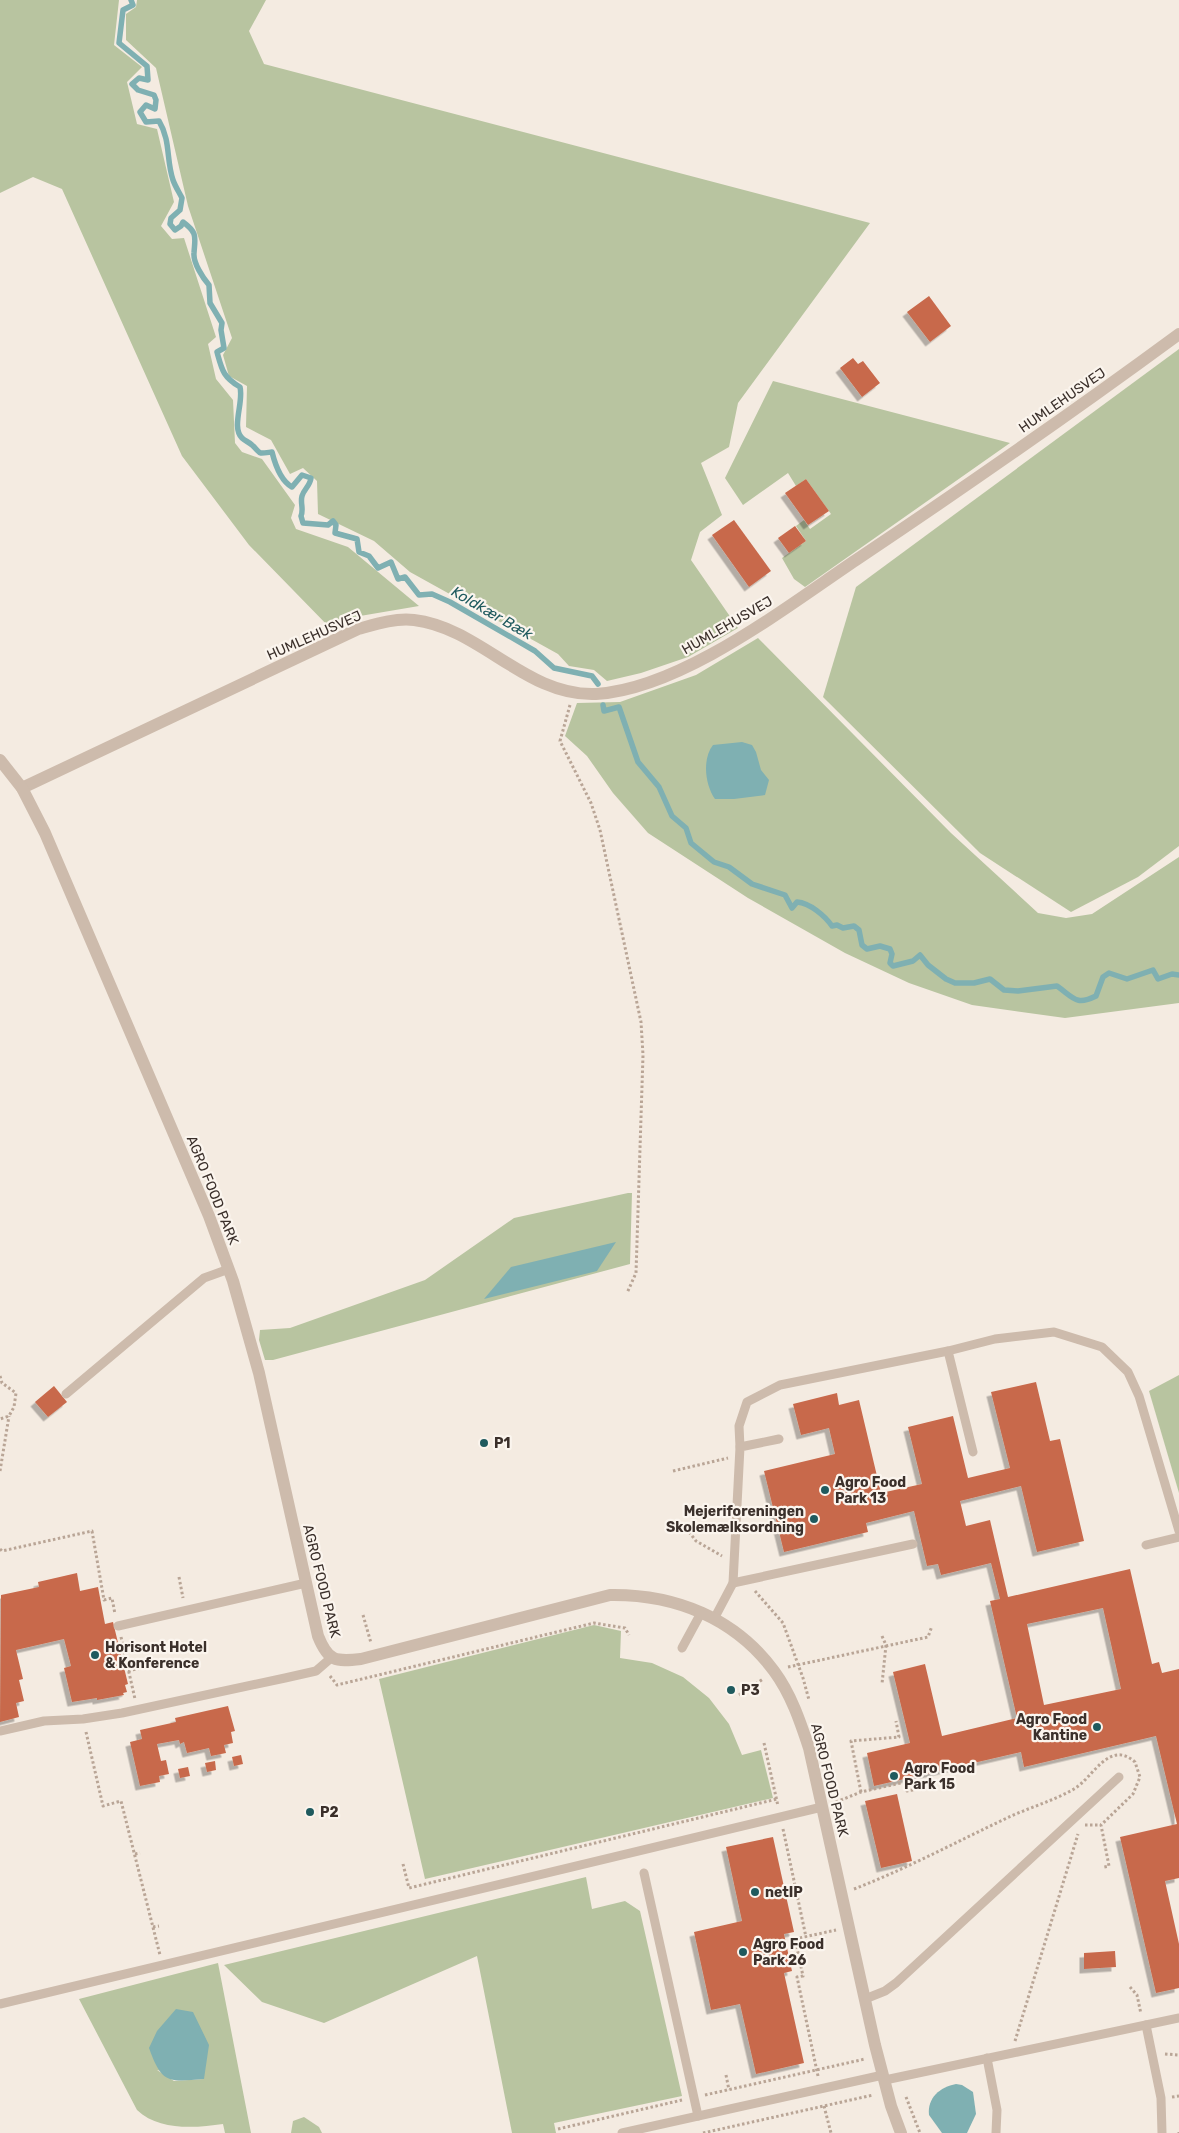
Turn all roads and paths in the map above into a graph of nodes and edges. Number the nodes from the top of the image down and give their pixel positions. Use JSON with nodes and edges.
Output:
{"nodes":[{"id":1,"x":1179,"y":334,"type":"edge"},
{"id":2,"x":573,"y":692,"type":"junction"},
{"id":3,"x":0,"y":760,"type":"edge"},
{"id":4,"x":22,"y":788,"type":"junction"},
{"id":5,"x":229,"y":1269,"type":"junction"},
{"id":6,"x":627,"y":1293,"type":"dead end"},
{"id":7,"x":948,"y":1351,"type":"junction"},
{"id":8,"x":0,"y":1376,"type":"edge"},
{"id":9,"x":66,"y":1394,"type":"dead end"},
{"id":10,"x":9,"y":1416,"type":"junction"},
{"id":11,"x":0,"y":1419,"type":"edge"},
{"id":12,"x":779,"y":1439,"type":"dead end"},
{"id":13,"x":740,"y":1451,"type":"junction"},
{"id":14,"x":973,"y":1452,"type":"dead end"},
{"id":15,"x":0,"y":1471,"type":"edge"},
{"id":16,"x":673,"y":1471,"type":"dead end"},
{"id":17,"x":1179,"y":1531,"type":"edge"},
{"id":18,"x":689,"y":1532,"type":"dead end"},
{"id":19,"x":1179,"y":1537,"type":"edge"},
{"id":20,"x":913,"y":1544,"type":"dead end"},
{"id":21,"x":1146,"y":1545,"type":"dead end"},
{"id":22,"x":0,"y":1548,"type":"edge"},
{"id":23,"x":734,"y":1564,"type":"junction"},
{"id":24,"x":179,"y":1577,"type":"dead end"},
{"id":25,"x":747,"y":1581,"type":"junction"},
{"id":26,"x":306,"y":1583,"type":"junction"},
{"id":27,"x":733,"y":1584,"type":"junction"},
{"id":28,"x":186,"y":1611,"type":"junction"},
{"id":29,"x":701,"y":1612,"type":"junction"},
{"id":30,"x":714,"y":1619,"type":"junction"},
{"id":31,"x":118,"y":1626,"type":"junction"},
{"id":32,"x":932,"y":1626,"type":"dead end"},
{"id":33,"x":629,"y":1635,"type":"dead end"},
{"id":34,"x":882,"y":1636,"type":"dead end"},
{"id":35,"x":886,"y":1645,"type":"junction"},
{"id":36,"x":682,"y":1648,"type":"dead end"},
{"id":37,"x":832,"y":1649,"type":"dead end"},
{"id":38,"x":834,"y":1656,"type":"junction"},
{"id":39,"x":326,"y":1662,"type":"junction"},
{"id":40,"x":797,"y":1663,"type":"junction"},
{"id":41,"x":141,"y":1668,"type":"dead end"},
{"id":42,"x":128,"y":1671,"type":"junction"},
{"id":43,"x":775,"y":1672,"type":"junction"},
{"id":44,"x":882,"y":1684,"type":"dead end"},
{"id":45,"x":807,"y":1692,"type":"dead end"},
{"id":46,"x":739,"y":1695,"type":"dead end"},
{"id":47,"x":137,"y":1710,"type":"junction"},
{"id":48,"x":83,"y":1720,"type":"junction"},
{"id":49,"x":896,"y":1722,"type":"dead end"},
{"id":50,"x":0,"y":1731,"type":"edge"},
{"id":51,"x":1119,"y":1777,"type":"dead end"},
{"id":52,"x":935,"y":1786,"type":"dead end"},
{"id":53,"x":861,"y":1792,"type":"junction"},
{"id":54,"x":777,"y":1799,"type":"dead end"},
{"id":55,"x":822,"y":1807,"type":"junction"},
{"id":56,"x":1101,"y":1825,"type":"junction"},
{"id":57,"x":140,"y":1853,"type":"dead end"},
{"id":58,"x":135,"y":1854,"type":"junction"},
{"id":59,"x":403,"y":1864,"type":"dead end"},
{"id":60,"x":1104,"y":1867,"type":"dead end"},
{"id":61,"x":644,"y":1873,"type":"dead end"},
{"id":62,"x":796,"y":1892,"type":"dead end"},
{"id":63,"x":841,"y":1893,"type":"junction"},
{"id":64,"x":159,"y":1926,"type":"dead end"},
{"id":65,"x":153,"y":1927,"type":"junction"},
{"id":66,"x":828,"y":1932,"type":"dead end"},
{"id":67,"x":806,"y":1937,"type":"junction"},
{"id":68,"x":162,"y":1965,"type":"junction"},
{"id":69,"x":1130,"y":1987,"type":"dead end"},
{"id":70,"x":866,"y":1999,"type":"junction"},
{"id":71,"x":0,"y":2004,"type":"edge"},
{"id":72,"x":1179,"y":2018,"type":"edge"},
{"id":73,"x":1146,"y":2025,"type":"junction"},
{"id":74,"x":1011,"y":2053,"type":"junction"},
{"id":75,"x":1171,"y":2054,"type":"dead end"},
{"id":76,"x":1179,"y":2055,"type":"edge"},
{"id":77,"x":878,"y":2056,"type":"junction"},
{"id":78,"x":987,"y":2058,"type":"junction"},
{"id":79,"x":817,"y":2070,"type":"junction"},
{"id":80,"x":726,"y":2075,"type":"dead end"},
{"id":81,"x":885,"y":2082,"type":"junction"},
{"id":82,"x":821,"y":2089,"type":"junction"},
{"id":83,"x":729,"y":2090,"type":"junction"},
{"id":84,"x":694,"y":2098,"type":"junction"},
{"id":85,"x":824,"y":2106,"type":"junction"},
{"id":86,"x":698,"y":2116,"type":"junction"},
{"id":87,"x":558,"y":2129,"type":"dead end"},
{"id":88,"x":622,"y":2133,"type":"edge"},
{"id":89,"x":703,"y":2133,"type":"edge"},
{"id":90,"x":831,"y":2133,"type":"edge"},
{"id":91,"x":902,"y":2133,"type":"edge"},
{"id":92,"x":996,"y":2133,"type":"edge"},
{"id":93,"x":1162,"y":2133,"type":"edge"}],
"edges":[{"from":1,"to":2,"type":"street","name":"HUMLEHUSVEJ"},
{"from":2,"to":4,"type":"street","name":"HUMLEHUSVEJ"},
{"from":2,"to":6,"type":"path"},
{"from":3,"to":4,"type":"street","name":"AGRO FOOD PARK"},
{"from":4,"to":5,"type":"street","name":"AGRO FOOD PARK"},
{"from":5,"to":9,"type":"lane"},
{"from":5,"to":26,"type":"street","name":"AGRO FOOD PARK"},
{"from":7,"to":13,"type":"lane"},
{"from":7,"to":14,"type":"lane"},
{"from":7,"to":17,"type":"lane"},
{"from":8,"to":10,"type":"path"},
{"from":10,"to":11,"type":"path"},
{"from":10,"to":15,"type":"path"},
{"from":12,"to":13,"type":"lane"},
{"from":13,"to":16,"type":"path"},
{"from":13,"to":23,"type":"lane"},
{"from":18,"to":23,"type":"path"},
{"from":19,"to":21,"type":"lane"},
{"from":20,"to":25,"type":"lane"},
{"from":22,"to":31,"type":"path"},
{"from":23,"to":27,"type":"lane"},
{"from":24,"to":28,"type":"path"},
{"from":25,"to":27,"type":"lane"},
{"from":25,"to":40,"type":"path"},
{"from":26,"to":28,"type":"lane"},
{"from":26,"to":39,"type":"street","name":"AGRO FOOD PARK"},
{"from":27,"to":30,"type":"lane"},
{"from":28,"to":31,"type":"lane"},
{"from":29,"to":30,"type":"street","name":"AGRO FOOD PARK"},
{"from":29,"to":36,"type":"lane"},
{"from":29,"to":39,"type":"street","name":"AGRO FOOD PARK"},
{"from":30,"to":43,"type":"street","name":"AGRO FOOD PARK"},
{"from":31,"to":42,"type":"path"},
{"from":32,"to":35,"type":"path"},
{"from":33,"to":39,"type":"path"},
{"from":34,"to":35,"type":"path"},
{"from":35,"to":38,"type":"path"},
{"from":35,"to":44,"type":"path"},
{"from":37,"to":38,"type":"path"},
{"from":38,"to":40,"type":"path"},
{"from":39,"to":47,"type":"lane"},
{"from":40,"to":43,"type":"path"},
{"from":40,"to":45,"type":"path"},
{"from":41,"to":42,"type":"path"},
{"from":42,"to":47,"type":"path"},
{"from":43,"to":46,"type":"path"},
{"from":43,"to":55,"type":"street","name":"AGRO FOOD PARK"},
{"from":47,"to":48,"type":"lane"},
{"from":48,"to":50,"type":"lane"},
{"from":48,"to":58,"type":"path"},
{"from":49,"to":53,"type":"path"},
{"from":51,"to":70,"type":"lane"},
{"from":52,"to":53,"type":"path"},
{"from":53,"to":55,"type":"path"},
{"from":54,"to":59,"type":"path"},
{"from":55,"to":63,"type":"street","name":"AGRO FOOD PARK"},
{"from":55,"to":68,"type":"lane"},
{"from":56,"to":60,"type":"path"},
{"from":56,"to":63,"type":"path"},
{"from":56,"to":74,"type":"path"},
{"from":57,"to":58,"type":"path"},
{"from":58,"to":65,"type":"path"},
{"from":61,"to":84,"type":"lane"},
{"from":62,"to":67,"type":"path"},
{"from":63,"to":70,"type":"street","name":"AGRO FOOD PARK"},
{"from":64,"to":65,"type":"path"},
{"from":65,"to":68,"type":"path"},
{"from":66,"to":67,"type":"path"},
{"from":67,"to":79,"type":"path"},
{"from":68,"to":71,"type":"lane"},
{"from":69,"to":73,"type":"path"},
{"from":70,"to":77,"type":"street","name":"AGRO FOOD PARK"},
{"from":72,"to":73,"type":"lane"},
{"from":73,"to":74,"type":"lane"},
{"from":73,"to":93,"type":"lane"},
{"from":74,"to":78,"type":"lane"},
{"from":75,"to":76,"type":"path"},
{"from":77,"to":79,"type":"path"},
{"from":77,"to":81,"type":"street","name":"AGRO FOOD PARK"},
{"from":78,"to":81,"type":"lane"},
{"from":78,"to":92,"type":"lane"},
{"from":79,"to":82,"type":"path"},
{"from":79,"to":83,"type":"path"},
{"from":80,"to":83,"type":"path"},
{"from":81,"to":82,"type":"lane"},
{"from":81,"to":85,"type":"path"},
{"from":81,"to":91,"type":"street","name":"AGRO FOOD PARK"},
{"from":82,"to":86,"type":"lane"},
{"from":83,"to":84,"type":"path"},
{"from":84,"to":86,"type":"lane"},
{"from":84,"to":87,"type":"path"},
{"from":85,"to":89,"type":"path"},
{"from":85,"to":90,"type":"path"},
{"from":86,"to":88,"type":"lane"}]}
